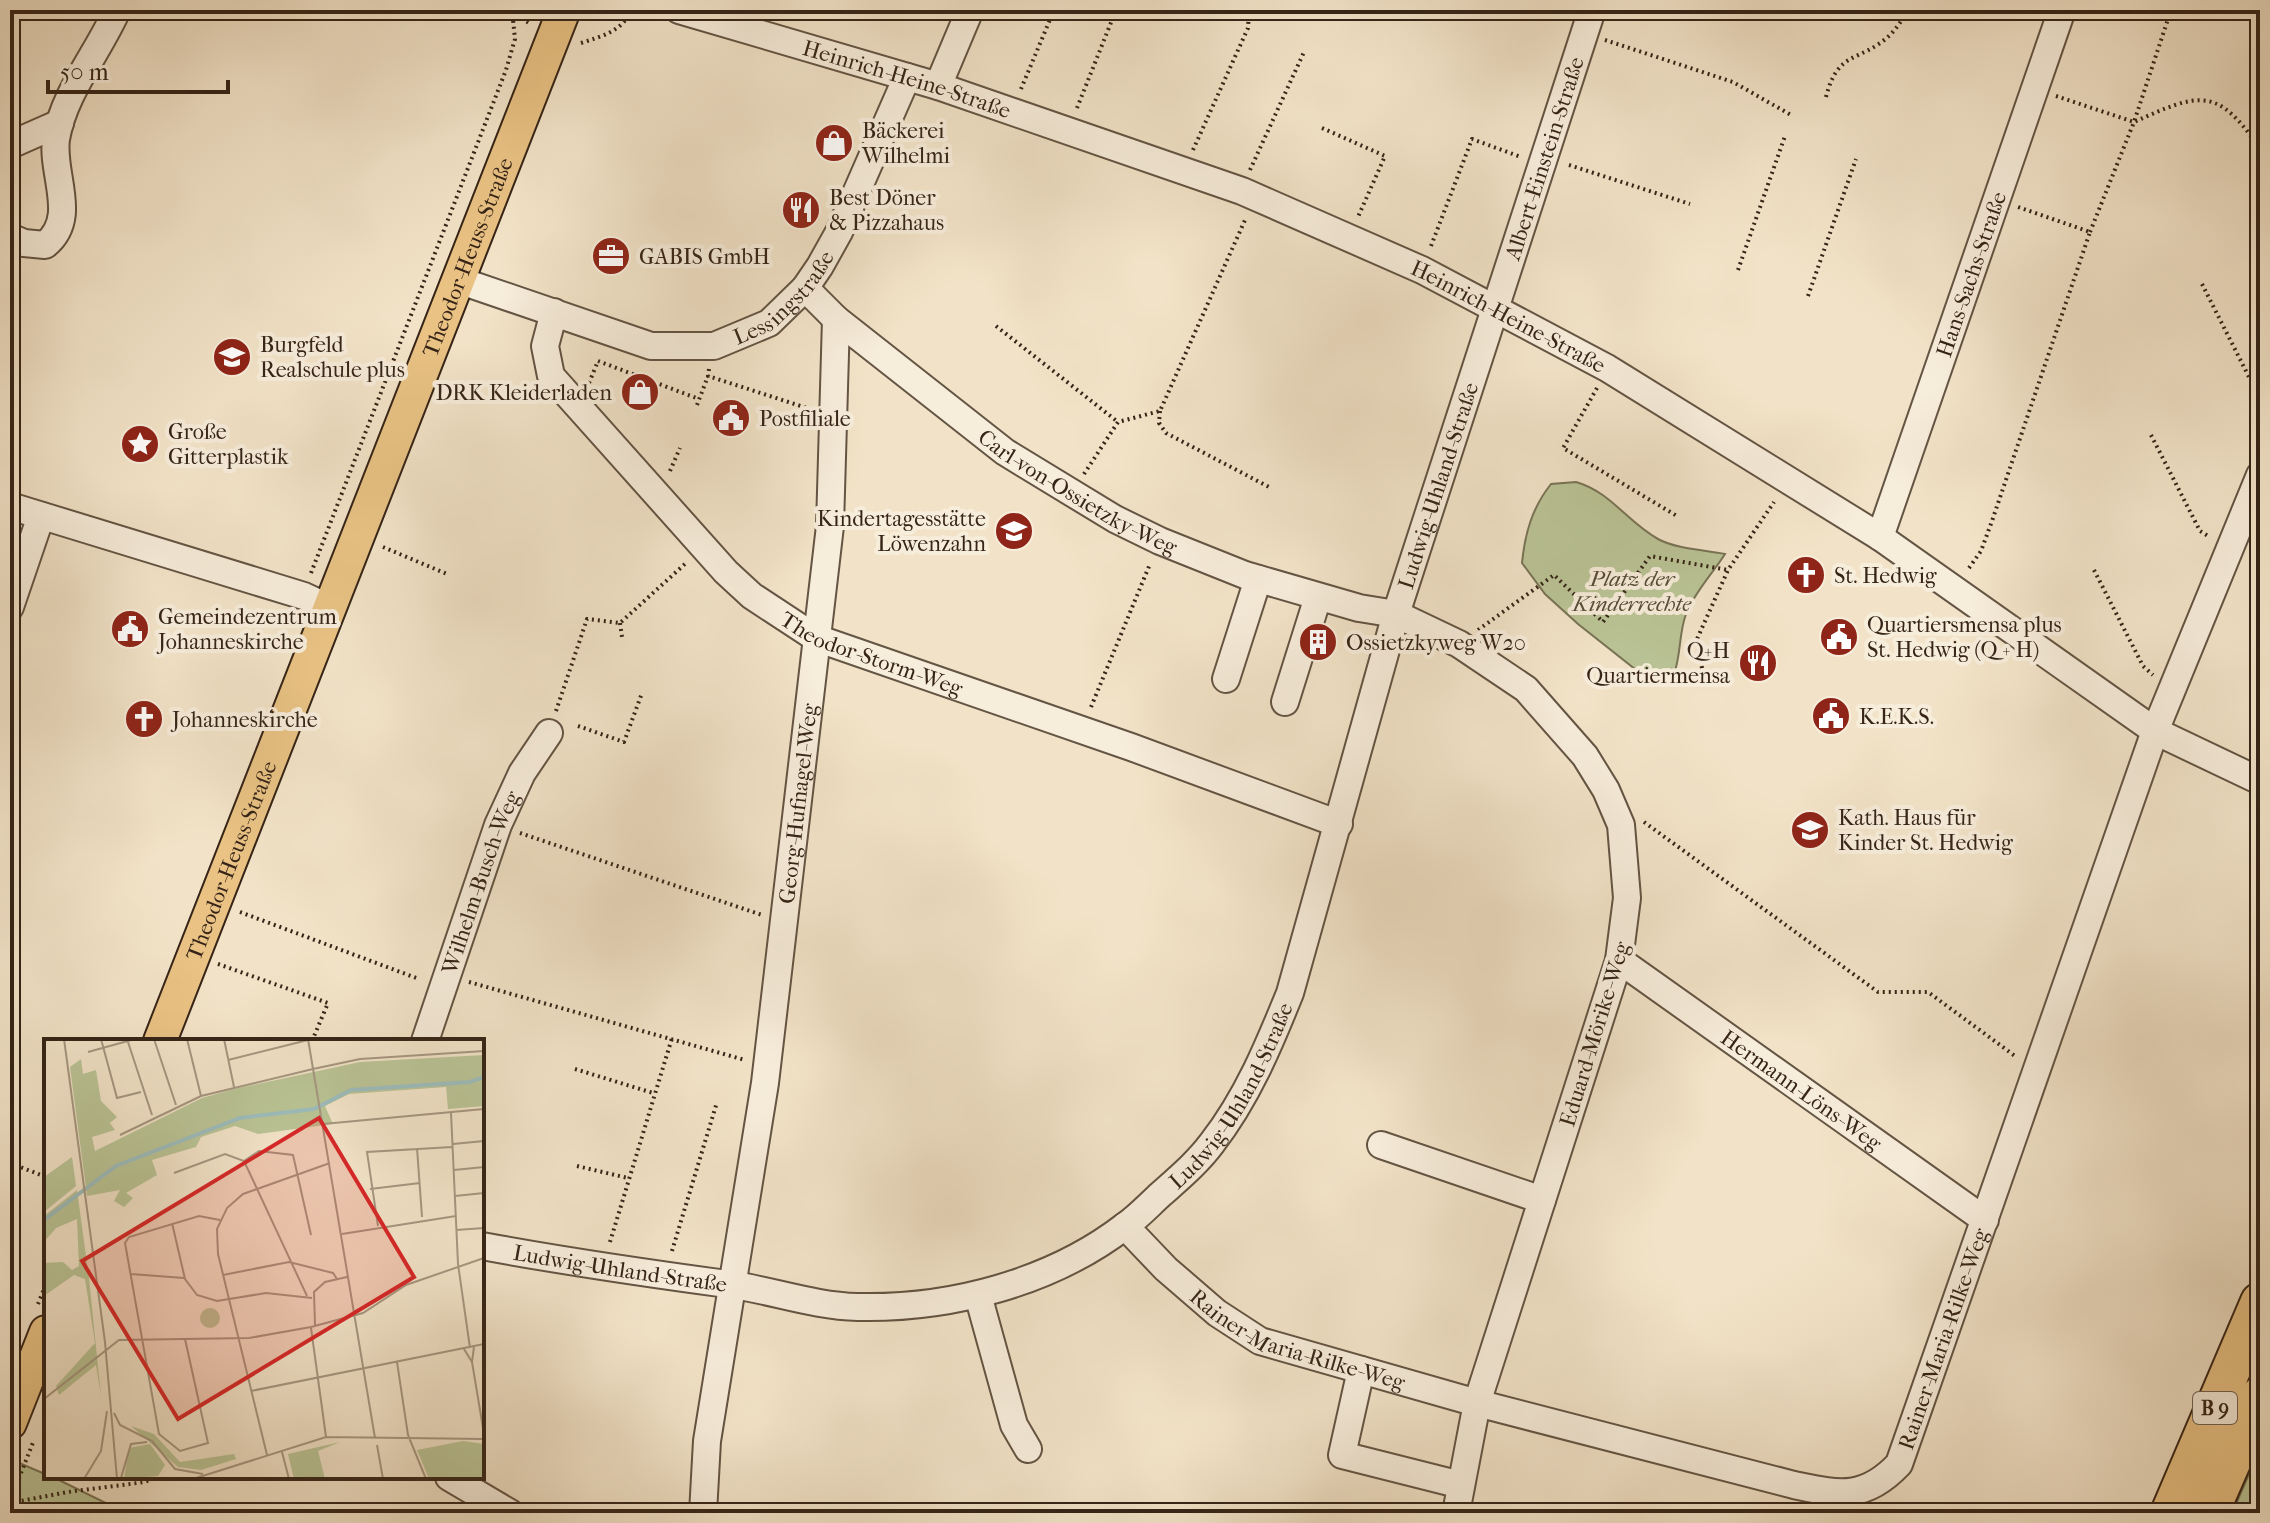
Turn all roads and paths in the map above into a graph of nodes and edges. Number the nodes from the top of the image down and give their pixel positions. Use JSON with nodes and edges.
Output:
{"nodes":[{"id":1,"x":117,"y":10,"type":"edge"},
{"id":2,"x":493,"y":10,"type":"edge"},
{"id":3,"x":564,"y":10,"type":"edge"},
{"id":4,"x":632,"y":10,"type":"edge"},
{"id":5,"x":679,"y":10,"type":"edge"},
{"id":6,"x":970,"y":10,"type":"edge"},
{"id":7,"x":1054,"y":10,"type":"edge"},
{"id":8,"x":1116,"y":10,"type":"edge"},
{"id":9,"x":1249,"y":10,"type":"edge"},
{"id":10,"x":1909,"y":10,"type":"edge"},
{"id":11,"x":2062,"y":10,"type":"edge"},
{"id":12,"x":2171,"y":10,"type":"edge"},
{"id":13,"x":513,"y":12,"type":"edge"},
{"id":14,"x":1588,"y":22,"type":"edge"},
{"id":15,"x":580,"y":43,"type":"dead end"},
{"id":16,"x":1304,"y":52,"type":"dead end"},
{"id":17,"x":907,"y":77,"type":"junction"},
{"id":18,"x":938,"y":86,"type":"junction"},
{"id":19,"x":2035,"y":89,"type":"junction"},
{"id":20,"x":1826,"y":97,"type":"dead end"},
{"id":21,"x":1011,"y":112,"type":"junction"},
{"id":22,"x":1791,"y":115,"type":"dead end"},
{"id":23,"x":2134,"y":122,"type":"junction"},
{"id":24,"x":60,"y":123,"type":"junction"},
{"id":25,"x":1322,"y":128,"type":"dead end"},
{"id":26,"x":1068,"y":130,"type":"junction"},
{"id":27,"x":1785,"y":136,"type":"dead end"},
{"id":28,"x":10,"y":145,"type":"edge"},
{"id":29,"x":2260,"y":149,"type":"edge"},
{"id":30,"x":1856,"y":159,"type":"dead end"},
{"id":31,"x":1542,"y":161,"type":"junction"},
{"id":32,"x":1184,"y":171,"type":"junction"},
{"id":33,"x":1249,"y":193,"type":"junction"},
{"id":34,"x":1996,"y":200,"type":"junction"},
{"id":35,"x":1690,"y":204,"type":"dead end"},
{"id":36,"x":2090,"y":232,"type":"junction"},
{"id":37,"x":10,"y":237,"type":"edge"},
{"id":38,"x":1349,"y":237,"type":"junction"},
{"id":39,"x":1422,"y":270,"type":"junction"},
{"id":40,"x":1738,"y":270,"type":"dead end"},
{"id":41,"x":458,"y":280,"type":"junction"},
{"id":42,"x":2202,"y":284,"type":"dead end"},
{"id":43,"x":805,"y":288,"type":"junction"},
{"id":44,"x":1808,"y":296,"type":"dead end"},
{"id":45,"x":1494,"y":308,"type":"junction"},
{"id":46,"x":554,"y":312,"type":"junction"},
{"id":47,"x":836,"y":319,"type":"junction"},
{"id":48,"x":996,"y":326,"type":"dead end"},
{"id":49,"x":714,"y":346,"type":"junction"},
{"id":50,"x":1607,"y":368,"type":"junction"},
{"id":51,"x":708,"y":376,"type":"junction"},
{"id":52,"x":2260,"y":385,"type":"edge"},
{"id":53,"x":699,"y":399,"type":"junction"},
{"id":54,"x":574,"y":402,"type":"junction"},
{"id":55,"x":697,"y":405,"type":"dead end"},
{"id":56,"x":832,"y":411,"type":"junction"},
{"id":57,"x":1160,"y":411,"type":"junction"},
{"id":58,"x":1118,"y":422,"type":"junction"},
{"id":59,"x":2151,"y":435,"type":"dead end"},
{"id":60,"x":2260,"y":475,"type":"edge"},
{"id":61,"x":1789,"y":480,"type":"junction"},
{"id":62,"x":1269,"y":487,"type":"dead end"},
{"id":63,"x":1074,"y":494,"type":"junction"},
{"id":64,"x":10,"y":506,"type":"edge"},
{"id":65,"x":41,"y":516,"type":"junction"},
{"id":66,"x":1677,"y":516,"type":"dead end"},
{"id":67,"x":358,"y":537,"type":"junction"},
{"id":68,"x":1880,"y":537,"type":"junction"},
{"id":69,"x":1160,"y":541,"type":"junction"},
{"id":70,"x":703,"y":548,"type":"junction"},
{"id":71,"x":2228,"y":549,"type":"junction"},
{"id":72,"x":1728,"y":570,"type":"junction"},
{"id":73,"x":2094,"y":570,"type":"dead end"},
{"id":74,"x":447,"y":574,"type":"dead end"},
{"id":75,"x":1258,"y":579,"type":"junction"},
{"id":76,"x":309,"y":580,"type":"dead end"},
{"id":77,"x":1954,"y":589,"type":"junction"},
{"id":78,"x":1318,"y":597,"type":"junction"},
{"id":79,"x":10,"y":607,"type":"edge"},
{"id":80,"x":330,"y":608,"type":"junction"},
{"id":81,"x":1396,"y":614,"type":"junction"},
{"id":82,"x":620,"y":623,"type":"junction"},
{"id":83,"x":622,"y":637,"type":"dead end"},
{"id":84,"x":816,"y":638,"type":"junction"},
{"id":85,"x":1459,"y":644,"type":"junction"},
{"id":86,"x":1703,"y":674,"type":"dead end"},
{"id":87,"x":1226,"y":679,"type":"dead end"},
{"id":88,"x":2171,"y":692,"type":"junction"},
{"id":89,"x":642,"y":693,"type":"dead end"},
{"id":90,"x":1285,"y":702,"type":"dead end"},
{"id":91,"x":578,"y":726,"type":"dead end"},
{"id":92,"x":2155,"y":731,"type":"junction"},
{"id":93,"x":1081,"y":732,"type":"junction"},
{"id":94,"x":549,"y":733,"type":"joint"},
{"id":95,"x":2260,"y":781,"type":"edge"},
{"id":96,"x":1641,"y":820,"type":"dead end"},
{"id":97,"x":1339,"y":824,"type":"junction"},
{"id":98,"x":498,"y":825,"type":"junction"},
{"id":99,"x":214,"y":903,"type":"junction"},
{"id":100,"x":783,"y":922,"type":"junction"},
{"id":101,"x":194,"y":955,"type":"junction"},
{"id":102,"x":1619,"y":960,"type":"junction"},
{"id":103,"x":445,"y":984,"type":"junction"},
{"id":104,"x":672,"y":1038,"type":"junction"},
{"id":105,"x":161,"y":1039,"type":"edge"},
{"id":106,"x":313,"y":1039,"type":"edge"},
{"id":107,"x":426,"y":1039,"type":"edge"},
{"id":108,"x":767,"y":1066,"type":"junction"},
{"id":109,"x":575,"y":1069,"type":"dead end"},
{"id":110,"x":2037,"y":1072,"type":"junction"},
{"id":111,"x":653,"y":1093,"type":"junction"},
{"id":112,"x":717,"y":1102,"type":"dead end"},
{"id":113,"x":1381,"y":1145,"type":"dead end"},
{"id":114,"x":10,"y":1163,"type":"edge"},
{"id":115,"x":577,"y":1166,"type":"dead end"},
{"id":116,"x":44,"y":1176,"type":"edge"},
{"id":117,"x":628,"y":1178,"type":"junction"},
{"id":118,"x":1542,"y":1200,"type":"junction"},
{"id":119,"x":1985,"y":1220,"type":"junction"},
{"id":120,"x":1125,"y":1226,"type":"junction"},
{"id":121,"x":484,"y":1246,"type":"edge"},
{"id":122,"x":602,"y":1267,"type":"junction"},
{"id":123,"x":665,"y":1276,"type":"junction"},
{"id":124,"x":732,"y":1285,"type":"junction"},
{"id":125,"x":978,"y":1295,"type":"junction"},
{"id":126,"x":2260,"y":1302,"type":"edge"},
{"id":127,"x":44,"y":1344,"type":"edge"},
{"id":128,"x":1361,"y":1370,"type":"junction"},
{"id":129,"x":39,"y":1373,"type":"edge"},
{"id":130,"x":2260,"y":1396,"type":"edge"},
{"id":131,"x":1477,"y":1403,"type":"junction"},
{"id":132,"x":23,"y":1428,"type":"edge"},
{"id":133,"x":1028,"y":1449,"type":"dead end"},
{"id":134,"x":10,"y":1470,"type":"edge"},
{"id":135,"x":21,"y":1475,"type":"junction"},
{"id":136,"x":152,"y":1479,"type":"edge"},
{"id":137,"x":452,"y":1479,"type":"edge"},
{"id":138,"x":1461,"y":1485,"type":"junction"},
{"id":139,"x":10,"y":1502,"type":"edge"},
{"id":140,"x":510,"y":1513,"type":"edge"},
{"id":141,"x":703,"y":1513,"type":"edge"},
{"id":142,"x":1456,"y":1513,"type":"edge"},
{"id":143,"x":2170,"y":1513,"type":"edge"},
{"id":144,"x":2209,"y":1513,"type":"edge"}],
"edges":[{"from":1,"to":24,"type":"street"},
{"from":2,"to":13,"type":"path"},
{"from":3,"to":41,"type":"main road","name":"Theodor-Heuss-Straße"},
{"from":4,"to":15,"type":"path"},
{"from":5,"to":17,"type":"street","name":"Heinrich-Heine-Straße"},
{"from":6,"to":18,"type":"street"},
{"from":7,"to":21,"type":"path"},
{"from":8,"to":26,"type":"path"},
{"from":9,"to":32,"type":"path"},
{"from":10,"to":20,"type":"path"},
{"from":11,"to":19,"type":"street","name":"Hans-Sachs-Straße"},
{"from":12,"to":23,"type":"path"},
{"from":13,"to":76,"type":"path"},
{"from":14,"to":22,"type":"path"},
{"from":14,"to":31,"type":"street","name":"Albert-Einstein-Straße"},
{"from":16,"to":33,"type":"path"},
{"from":17,"to":18,"type":"street","name":"Heinrich-Heine-Straße"},
{"from":17,"to":43,"type":"street","name":"Lessingstraße"},
{"from":18,"to":21,"type":"street","name":"Heinrich-Heine-Straße"},
{"from":19,"to":23,"type":"path"},
{"from":19,"to":34,"type":"street","name":"Hans-Sachs-Straße"},
{"from":21,"to":26,"type":"street","name":"Heinrich-Heine-Straße"},
{"from":23,"to":29,"type":"path"},
{"from":23,"to":36,"type":"path"},
{"from":24,"to":28,"type":"street"},
{"from":24,"to":37,"type":"street"},
{"from":25,"to":38,"type":"path"},
{"from":26,"to":32,"type":"street","name":"Heinrich-Heine-Straße"},
{"from":27,"to":40,"type":"path"},
{"from":30,"to":44,"type":"path"},
{"from":31,"to":35,"type":"path"},
{"from":31,"to":39,"type":"path"},
{"from":31,"to":45,"type":"street","name":"Albert-Einstein-Straße"},
{"from":32,"to":33,"type":"street","name":"Heinrich-Heine-Straße"},
{"from":33,"to":38,"type":"street","name":"Heinrich-Heine-Straße"},
{"from":33,"to":57,"type":"path"},
{"from":34,"to":36,"type":"path"},
{"from":34,"to":68,"type":"street","name":"Hans-Sachs-Straße"},
{"from":36,"to":77,"type":"path"},
{"from":38,"to":39,"type":"street","name":"Heinrich-Heine-Straße"},
{"from":39,"to":45,"type":"street","name":"Heinrich-Heine-Straße"},
{"from":41,"to":46,"type":"street","name":"Lessingstraße"},
{"from":41,"to":67,"type":"main road","name":"Theodor-Heuss-Straße"},
{"from":42,"to":52,"type":"path"},
{"from":43,"to":47,"type":"street","name":"Carl-von-Ossietzky-Weg"},
{"from":43,"to":49,"type":"street","name":"Lessingstraße"},
{"from":45,"to":50,"type":"street","name":"Heinrich-Heine-Straße"},
{"from":45,"to":81,"type":"street","name":"Ludwig-Uhland-Straße"},
{"from":46,"to":49,"type":"street","name":"Lessingstraße"},
{"from":46,"to":54,"type":"street","name":"Theodor-Storm-Weg"},
{"from":47,"to":56,"type":"street","name":"Georg-Hufnagel-Weg"},
{"from":47,"to":63,"type":"street","name":"Carl-von-Ossietzky-Weg"},
{"from":48,"to":58,"type":"path"},
{"from":49,"to":51,"type":"path"},
{"from":50,"to":61,"type":"street","name":"Heinrich-Heine-Straße"},
{"from":50,"to":66,"type":"path"},
{"from":51,"to":53,"type":"path"},
{"from":51,"to":56,"type":"path"},
{"from":53,"to":54,"type":"path"},
{"from":53,"to":55,"type":"path"},
{"from":54,"to":70,"type":"street","name":"Theodor-Storm-Weg"},
{"from":56,"to":84,"type":"street","name":"Georg-Hufnagel-Weg"},
{"from":57,"to":58,"type":"path"},
{"from":57,"to":62,"type":"path"},
{"from":58,"to":63,"type":"path"},
{"from":59,"to":71,"type":"path"},
{"from":60,"to":71,"type":"street","name":"Rainer-Maria-Rilke-Weg"},
{"from":61,"to":68,"type":"street","name":"Heinrich-Heine-Straße"},
{"from":61,"to":72,"type":"path"},
{"from":63,"to":69,"type":"street","name":"Carl-von-Ossietzky-Weg"},
{"from":64,"to":65,"type":"street"},
{"from":65,"to":79,"type":"street"},
{"from":65,"to":80,"type":"street"},
{"from":67,"to":74,"type":"path"},
{"from":67,"to":80,"type":"main road","name":"Theodor-Heuss-Straße"},
{"from":68,"to":77,"type":"street","name":"Heinrich-Heine-Straße"},
{"from":69,"to":75,"type":"street","name":"Carl-von-Ossietzky-Weg"},
{"from":69,"to":93,"type":"path"},
{"from":70,"to":82,"type":"path"},
{"from":70,"to":84,"type":"street","name":"Theodor-Storm-Weg"},
{"from":71,"to":88,"type":"street","name":"Rainer-Maria-Rilke-Weg"},
{"from":72,"to":85,"type":"path"},
{"from":72,"to":86,"type":"path"},
{"from":73,"to":88,"type":"path"},
{"from":75,"to":78,"type":"street","name":"Carl-von-Ossietzky-Weg"},
{"from":75,"to":87,"type":"street"},
{"from":77,"to":92,"type":"street","name":"Heinrich-Heine-Straße"},
{"from":78,"to":81,"type":"street","name":"Carl-von-Ossietzky-Weg"},
{"from":78,"to":90,"type":"street"},
{"from":80,"to":99,"type":"main road","name":"Theodor-Heuss-Straße"},
{"from":81,"to":85,"type":"street","name":"Eduard-Mörike-Weg"},
{"from":81,"to":97,"type":"street","name":"Ludwig-Uhland-Straße"},
{"from":82,"to":83,"type":"path"},
{"from":82,"to":94,"type":"path"},
{"from":84,"to":93,"type":"street","name":"Theodor-Storm-Weg"},
{"from":84,"to":100,"type":"street","name":"Georg-Hufnagel-Weg"},
{"from":85,"to":102,"type":"street","name":"Eduard-Mörike-Weg"},
{"from":88,"to":92,"type":"street","name":"Rainer-Maria-Rilke-Weg"},
{"from":89,"to":91,"type":"path"},
{"from":92,"to":95,"type":"street","name":"Heinrich-Heine-Straße"},
{"from":92,"to":110,"type":"street","name":"Rainer-Maria-Rilke-Weg"},
{"from":93,"to":97,"type":"street","name":"Theodor-Storm-Weg"},
{"from":94,"to":98,"type":"street","name":"Wilhelm-Busch-Weg"},
{"from":96,"to":110,"type":"path"},
{"from":97,"to":120,"type":"street","name":"Ludwig-Uhland-Straße"},
{"from":98,"to":100,"type":"path"},
{"from":98,"to":103,"type":"street","name":"Wilhelm-Busch-Weg"},
{"from":99,"to":101,"type":"main road","name":"Theodor-Heuss-Straße"},
{"from":99,"to":103,"type":"path"},
{"from":100,"to":108,"type":"street","name":"Georg-Hufnagel-Weg"},
{"from":101,"to":105,"type":"main road","name":"Theodor-Heuss-Straße"},
{"from":101,"to":106,"type":"path"},
{"from":102,"to":118,"type":"street","name":"Eduard-Mörike-Weg"},
{"from":102,"to":119,"type":"street","name":"Hermann-Löns-Weg"},
{"from":103,"to":104,"type":"path"},
{"from":103,"to":107,"type":"street","name":"Wilhelm-Busch-Weg"},
{"from":104,"to":108,"type":"path"},
{"from":104,"to":111,"type":"path"},
{"from":108,"to":124,"type":"street","name":"Georg-Hufnagel-Weg"},
{"from":109,"to":111,"type":"path"},
{"from":110,"to":119,"type":"street","name":"Rainer-Maria-Rilke-Weg"},
{"from":111,"to":117,"type":"path"},
{"from":112,"to":123,"type":"path"},
{"from":113,"to":118,"type":"street"},
{"from":114,"to":116,"type":"path"},
{"from":115,"to":117,"type":"path"},
{"from":117,"to":122,"type":"path"},
{"from":118,"to":131,"type":"street","name":"Eduard-Mörike-Weg"},
{"from":119,"to":131,"type":"street","name":"Rainer-Maria-Rilke-Weg"},
{"from":120,"to":125,"type":"street","name":"Ludwig-Uhland-Straße"},
{"from":120,"to":128,"type":"street","name":"Rainer-Maria-Rilke-Weg"},
{"from":121,"to":122,"type":"street","name":"Ludwig-Uhland-Straße"},
{"from":122,"to":123,"type":"street","name":"Ludwig-Uhland-Straße"},
{"from":123,"to":124,"type":"street","name":"Ludwig-Uhland-Straße"},
{"from":124,"to":125,"type":"street","name":"Ludwig-Uhland-Straße"},
{"from":124,"to":141,"type":"street","name":"Georg-Hufnagel-Weg"},
{"from":125,"to":133,"type":"street"},
{"from":126,"to":143,"type":"highway","number":"B 9"},
{"from":127,"to":129,"type":"main road"},
{"from":128,"to":131,"type":"street","name":"Rainer-Maria-Rilke-Weg"},
{"from":128,"to":138,"type":"street"},
{"from":129,"to":132,"type":"main road"},
{"from":130,"to":144,"type":"highway","number":"B 9"},
{"from":131,"to":138,"type":"street","name":"Eduard-Mörike-Weg"},
{"from":132,"to":135,"type":"path"},
{"from":134,"to":135,"type":"path"},
{"from":135,"to":139,"type":"path"},
{"from":136,"to":139,"type":"path"},
{"from":137,"to":140,"type":"street"},
{"from":138,"to":142,"type":"street","name":"Eduard-Mörike-Weg"}]}
